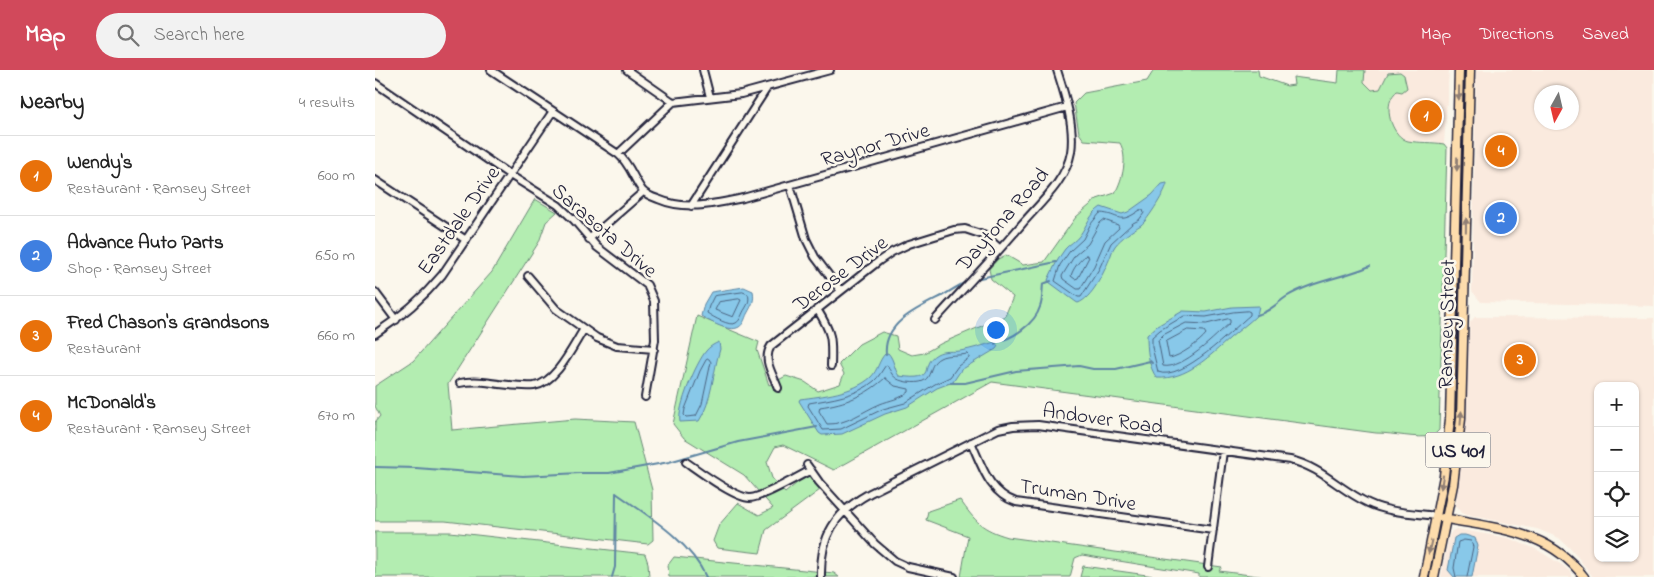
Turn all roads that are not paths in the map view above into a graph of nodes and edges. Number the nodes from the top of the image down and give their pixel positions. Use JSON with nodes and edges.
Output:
{"nodes":[{"id":1,"x":491,"y":70,"type":"edge"},
{"id":2,"x":627,"y":70,"type":"edge"},
{"id":3,"x":703,"y":70,"type":"edge"},
{"id":4,"x":830,"y":70,"type":"edge"},
{"id":5,"x":1057,"y":70,"type":"edge"},
{"id":6,"x":1459,"y":70,"type":"edge"},
{"id":7,"x":1470,"y":70,"type":"edge"},
{"id":8,"x":375,"y":83,"type":"edge"},
{"id":9,"x":767,"y":88,"type":"junction"},
{"id":10,"x":710,"y":97,"type":"junction"},
{"id":11,"x":673,"y":102,"type":"junction"},
{"id":12,"x":1067,"y":107,"type":"junction"},
{"id":13,"x":1469,"y":110,"type":"junction"},
{"id":14,"x":553,"y":111,"type":"junction"},
{"id":15,"x":1458,"y":115,"type":"junction"},
{"id":16,"x":1469,"y":120,"type":"junction"},
{"id":17,"x":618,"y":154,"type":"junction"},
{"id":18,"x":510,"y":175,"type":"junction"},
{"id":19,"x":375,"y":180,"type":"edge"},
{"id":20,"x":789,"y":185,"type":"junction"},
{"id":21,"x":643,"y":192,"type":"junction"},
{"id":22,"x":691,"y":206,"type":"junction"},
{"id":23,"x":589,"y":239,"type":"junction"},
{"id":24,"x":466,"y":240,"type":"junction"},
{"id":25,"x":1000,"y":249,"type":"junction"},
{"id":26,"x":528,"y":276,"type":"dead end"},
{"id":27,"x":840,"y":290,"type":"junction"},
{"id":28,"x":375,"y":292,"type":"edge"},
{"id":29,"x":1454,"y":308,"type":"junction"},
{"id":30,"x":1465,"y":308,"type":"junction"},
{"id":31,"x":817,"y":309,"type":"junction"},
{"id":32,"x":396,"y":320,"type":"junction"},
{"id":33,"x":935,"y":320,"type":"dead end"},
{"id":34,"x":584,"y":329,"type":"junction"},
{"id":35,"x":375,"y":334,"type":"edge"},
{"id":36,"x":653,"y":349,"type":"junction"},
{"id":37,"x":831,"y":366,"type":"dead end"},
{"id":38,"x":460,"y":383,"type":"dead end"},
{"id":39,"x":778,"y":388,"type":"dead end"},
{"id":40,"x":645,"y":397,"type":"dead end"},
{"id":41,"x":971,"y":442,"type":"junction"},
{"id":42,"x":1223,"y":451,"type":"junction"},
{"id":43,"x":685,"y":462,"type":"dead end"},
{"id":44,"x":845,"y":510,"type":"junction"},
{"id":45,"x":1437,"y":516,"type":"junction"},
{"id":46,"x":1447,"y":518,"type":"junction"},
{"id":47,"x":1213,"y":530,"type":"junction"},
{"id":48,"x":1208,"y":567,"type":"dead end"},
{"id":49,"x":821,"y":577,"type":"edge"},
{"id":50,"x":954,"y":577,"type":"edge"},
{"id":51,"x":1424,"y":577,"type":"edge"},
{"id":52,"x":1434,"y":577,"type":"edge"},
{"id":53,"x":1584,"y":577,"type":"edge"}],
"edges":[{"from":1,"to":14,"type":"street"},
{"from":2,"to":11,"type":"street"},
{"from":3,"to":10,"type":"street"},
{"from":4,"to":9,"type":"street"},
{"from":5,"to":12,"type":"street","name":"Daytona Road"},
{"from":6,"to":15,"type":"main road","name":"Ramsey Street","number":"US 401","one_way":true},
{"from":7,"to":13,"type":"main road","name":"Ramsey Street","number":"US 401"},
{"from":8,"to":18,"type":"street","name":"Sarasota Drive"},
{"from":9,"to":10,"type":"street"},
{"from":9,"to":22,"type":"street"},
{"from":10,"to":11,"type":"street"},
{"from":11,"to":17,"type":"street"},
{"from":12,"to":20,"type":"street","name":"Raynor Drive"},
{"from":12,"to":25,"type":"street","name":"Daytona Road"},
{"from":13,"to":15,"type":"main road"},
{"from":13,"to":16,"type":"main road","name":"Ramsey Street","number":"US 401"},
{"from":14,"to":17,"type":"street"},
{"from":14,"to":18,"type":"street","name":"Eastdale Drive"},
{"from":15,"to":16,"type":"main road"},
{"from":15,"to":29,"type":"main road","name":"Ramsey Street","number":"US 401","one_way":true},
{"from":30,"to":16,"type":"main road","name":"Ramsey Street","number":"US 401","one_way":true},
{"from":17,"to":21,"type":"street"},
{"from":18,"to":23,"type":"street","name":"Sarasota Drive"},
{"from":18,"to":24,"type":"street","name":"Eastdale Drive"},
{"from":19,"to":24,"type":"street"},
{"from":20,"to":22,"type":"street","name":"Raynor Drive"},
{"from":20,"to":27,"type":"street"},
{"from":21,"to":22,"type":"street","name":"Raynor Drive"},
{"from":21,"to":23,"type":"street"},
{"from":23,"to":36,"type":"street","name":"Sarasota Drive"},
{"from":24,"to":32,"type":"street","name":"Eastdale Drive"},
{"from":25,"to":27,"type":"street","name":"Derose Drive"},
{"from":25,"to":33,"type":"street","name":"Daytona Road"},
{"from":26,"to":34,"type":"street"},
{"from":27,"to":31,"type":"street","name":"Derose Drive"},
{"from":28,"to":32,"type":"street"},
{"from":29,"to":30,"type":"main road"},
{"from":29,"to":45,"type":"main road","name":"Ramsey Street","number":"US 401","one_way":true},
{"from":46,"to":30,"type":"main road","name":"Ramsey Street","number":"US 401","one_way":true},
{"from":31,"to":37,"type":"street"},
{"from":31,"to":39,"type":"street","name":"Derose Drive"},
{"from":32,"to":35,"type":"street","name":"Eastdale Drive"},
{"from":34,"to":36,"type":"street"},
{"from":34,"to":38,"type":"street"},
{"from":36,"to":40,"type":"street","name":"Sarasota Drive"},
{"from":41,"to":42,"type":"street","name":"Andover Road"},
{"from":41,"to":44,"type":"street","name":"Andover Road"},
{"from":41,"to":47,"type":"street","name":"Truman Drive"},
{"from":42,"to":45,"type":"street","name":"Andover Road"},
{"from":42,"to":47,"type":"street"},
{"from":43,"to":44,"type":"street"},
{"from":44,"to":49,"type":"street","name":"Andover Road"},
{"from":44,"to":50,"type":"street"},
{"from":45,"to":46,"type":"main road"},
{"from":45,"to":51,"type":"main road","name":"Ramsey Street","number":"US 401","one_way":true},
{"from":46,"to":52,"type":"main road","name":"Ramsey Street","number":"US 401"},
{"from":46,"to":53,"type":"main road"},
{"from":47,"to":48,"type":"street"}]}
